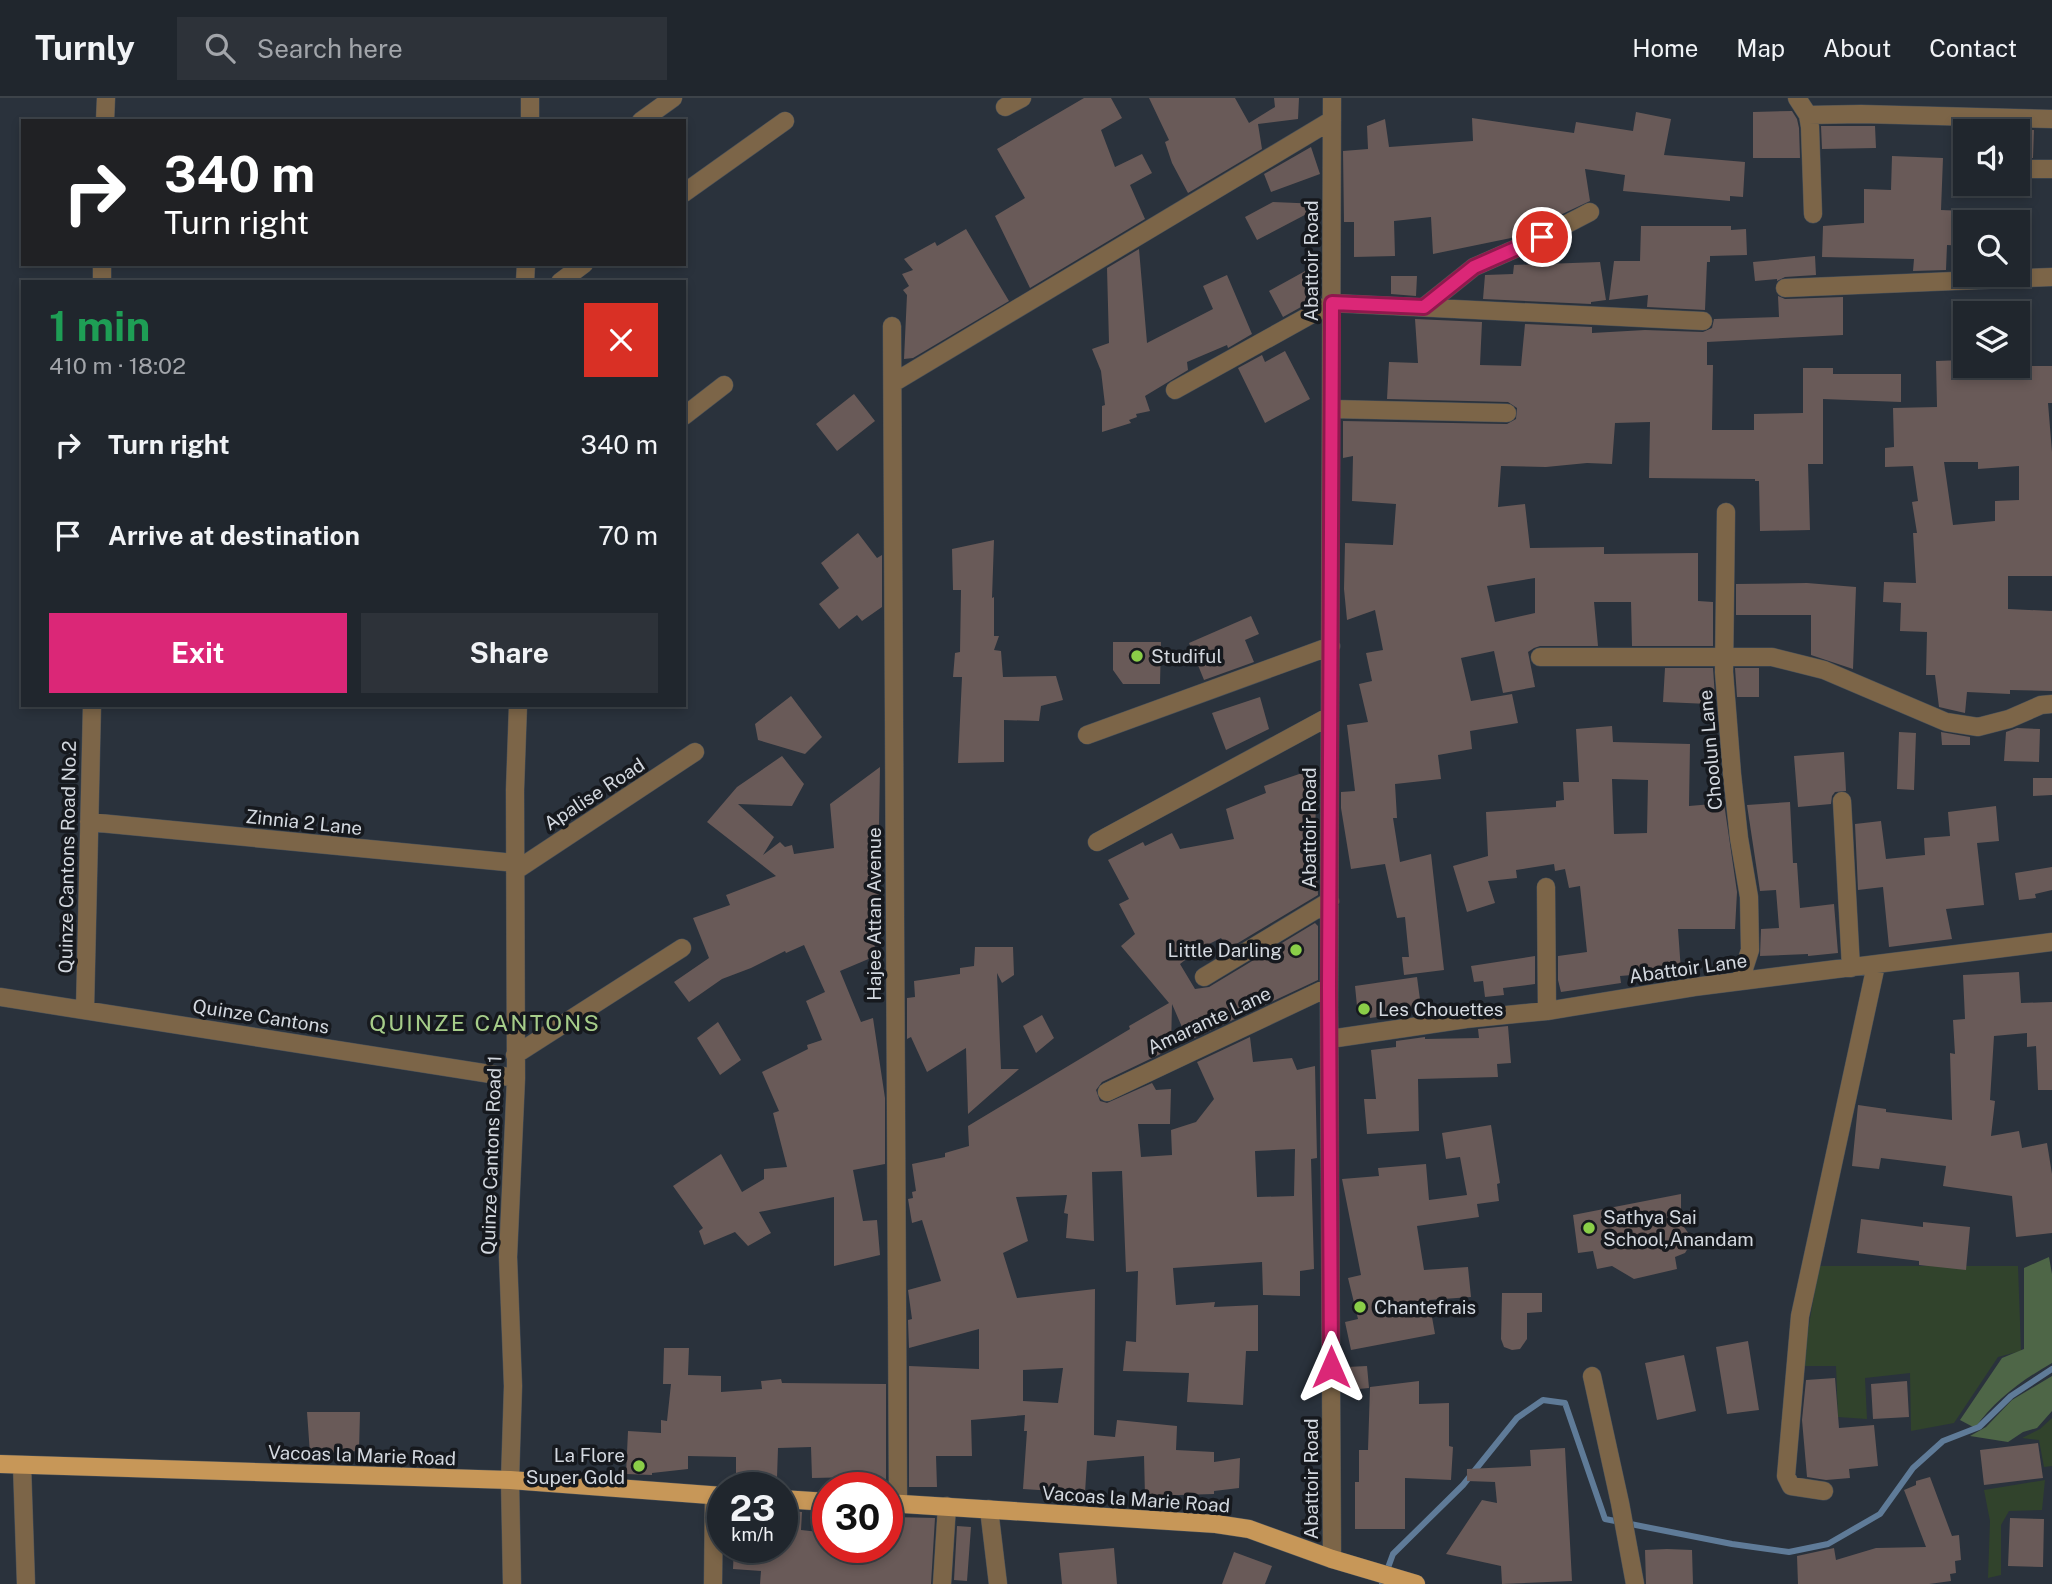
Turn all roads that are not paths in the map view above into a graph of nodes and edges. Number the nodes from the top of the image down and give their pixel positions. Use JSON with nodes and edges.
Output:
{"nodes":[{"id":1,"x":106,"y":98,"type":"edge"},
{"id":2,"x":530,"y":98,"type":"edge"},
{"id":3,"x":673,"y":98,"type":"edge"},
{"id":4,"x":1022,"y":98,"type":"edge"},
{"id":5,"x":1332,"y":98,"type":"edge"},
{"id":6,"x":1797,"y":98,"type":"edge"},
{"id":7,"x":1005,"y":107,"type":"dead end"},
{"id":8,"x":1808,"y":115,"type":"junction"},
{"id":9,"x":105,"y":119,"type":"edge"},
{"id":10,"x":530,"y":119,"type":"edge"},
{"id":11,"x":643,"y":119,"type":"edge"},
{"id":12,"x":2052,"y":119,"type":"edge"},
{"id":13,"x":1332,"y":120,"type":"junction"},
{"id":14,"x":785,"y":121,"type":"dead end"},
{"id":15,"x":2030,"y":169,"type":"edge"},
{"id":16,"x":2052,"y":169,"type":"edge"},
{"id":17,"x":686,"y":192,"type":"edge"},
{"id":18,"x":1590,"y":212,"type":"dead end"},
{"id":19,"x":1813,"y":214,"type":"dead end"},
{"id":20,"x":581,"y":266,"type":"edge"},
{"id":21,"x":2052,"y":277,"type":"edge"},
{"id":22,"x":562,"y":280,"type":"edge"},
{"id":23,"x":1786,"y":288,"type":"dead end"},
{"id":24,"x":1332,"y":303,"type":"junction"},
{"id":25,"x":1424,"y":307,"type":"junction"},
{"id":26,"x":1703,"y":321,"type":"dead end"},
{"id":27,"x":892,"y":326,"type":"dead end"},
{"id":28,"x":893,"y":383,"type":"junction"},
{"id":29,"x":723,"y":385,"type":"dead end"},
{"id":30,"x":1175,"y":390,"type":"dead end"},
{"id":31,"x":1332,"y":409,"type":"junction"},
{"id":32,"x":1507,"y":413,"type":"dead end"},
{"id":33,"x":686,"y":414,"type":"edge"},
{"id":34,"x":1726,"y":512,"type":"dead end"},
{"id":35,"x":1331,"y":646,"type":"junction"},
{"id":36,"x":1541,"y":657,"type":"dead end"},
{"id":37,"x":1724,"y":659,"type":"junction"},
{"id":38,"x":2052,"y":704,"type":"edge"},
{"id":39,"x":92,"y":707,"type":"edge"},
{"id":40,"x":518,"y":707,"type":"edge"},
{"id":41,"x":1330,"y":716,"type":"junction"},
{"id":42,"x":1087,"y":735,"type":"dead end"},
{"id":43,"x":695,"y":752,"type":"dead end"},
{"id":44,"x":1842,"y":801,"type":"dead end"},
{"id":45,"x":89,"y":822,"type":"junction"},
{"id":46,"x":1097,"y":842,"type":"dead end"},
{"id":47,"x":515,"y":867,"type":"junction"},
{"id":48,"x":1546,"y":887,"type":"dead end"},
{"id":49,"x":1330,"y":901,"type":"junction"},
{"id":50,"x":2052,"y":942,"type":"edge"},
{"id":51,"x":682,"y":948,"type":"dead end"},
{"id":52,"x":1876,"y":965,"type":"junction"},
{"id":53,"x":1851,"y":968,"type":"junction"},
{"id":54,"x":1204,"y":977,"type":"dead end"},
{"id":55,"x":1740,"y":981,"type":"junction"},
{"id":56,"x":1329,"y":987,"type":"junction"},
{"id":57,"x":0,"y":998,"type":"edge"},
{"id":58,"x":85,"y":1010,"type":"junction"},
{"id":59,"x":1547,"y":1011,"type":"junction"},
{"id":60,"x":1329,"y":1039,"type":"junction"},
{"id":61,"x":515,"y":1055,"type":"junction"},
{"id":62,"x":516,"y":1078,"type":"junction"},
{"id":63,"x":1107,"y":1092,"type":"dead end"},
{"id":64,"x":1592,"y":1376,"type":"dead end"},
{"id":65,"x":0,"y":1464,"type":"edge"},
{"id":66,"x":22,"y":1465,"type":"junction"},
{"id":67,"x":892,"y":1472,"type":"edge"},
{"id":68,"x":510,"y":1480,"type":"junction"},
{"id":69,"x":1825,"y":1491,"type":"dead end"},
{"id":70,"x":707,"y":1495,"type":"edge"},
{"id":71,"x":903,"y":1504,"type":"edge"},
{"id":72,"x":947,"y":1506,"type":"junction"},
{"id":73,"x":989,"y":1509,"type":"junction"},
{"id":74,"x":1332,"y":1559,"type":"junction"},
{"id":75,"x":714,"y":1563,"type":"edge"},
{"id":76,"x":1412,"y":1583,"type":"edge"},
{"id":77,"x":26,"y":1584,"type":"edge"},
{"id":78,"x":512,"y":1584,"type":"edge"},
{"id":79,"x":713,"y":1584,"type":"edge"},
{"id":80,"x":942,"y":1584,"type":"edge"},
{"id":81,"x":998,"y":1584,"type":"edge"},
{"id":82,"x":1635,"y":1584,"type":"edge"}],
"edges":[{"from":1,"to":9,"type":"street"},
{"from":2,"to":10,"type":"street"},
{"from":3,"to":11,"type":"street"},
{"from":4,"to":7,"type":"street"},
{"from":5,"to":13,"type":"street","name":"Abattoir Road"},
{"from":6,"to":8,"type":"street"},
{"from":8,"to":12,"type":"street"},
{"from":8,"to":19,"type":"street"},
{"from":13,"to":24,"type":"street","name":"Abattoir Road"},
{"from":13,"to":28,"type":"street"},
{"from":14,"to":17,"type":"street"},
{"from":15,"to":16,"type":"street"},
{"from":18,"to":25,"type":"street"},
{"from":20,"to":22,"type":"street"},
{"from":21,"to":23,"type":"street"},
{"from":24,"to":25,"type":"street"},
{"from":24,"to":30,"type":"street"},
{"from":24,"to":31,"type":"street","name":"Abattoir Road"},
{"from":25,"to":26,"type":"street"},
{"from":27,"to":28,"type":"street","name":"Hajee Attan Avenue"},
{"from":28,"to":67,"type":"street","name":"Hajee Attan Avenue"},
{"from":29,"to":33,"type":"street"},
{"from":31,"to":32,"type":"street"},
{"from":31,"to":35,"type":"street","name":"Abattoir Road"},
{"from":34,"to":37,"type":"street","name":"Choolun Lane"},
{"from":35,"to":41,"type":"street","name":"Abattoir Road"},
{"from":35,"to":42,"type":"street"},
{"from":36,"to":37,"type":"street"},
{"from":37,"to":38,"type":"street"},
{"from":37,"to":55,"type":"street","name":"Choolun Lane"},
{"from":39,"to":45,"type":"street","name":"Quinze Cantons Road No.2"},
{"from":40,"to":47,"type":"street","name":"Quinze Cantons Road 1"},
{"from":41,"to":46,"type":"street"},
{"from":41,"to":49,"type":"street","name":"Abattoir Road"},
{"from":43,"to":47,"type":"street","name":"Apalise Road"},
{"from":44,"to":53,"type":"street"},
{"from":45,"to":47,"type":"street","name":"Zinnia 2 Lane"},
{"from":45,"to":58,"type":"street","name":"Quinze Cantons Road No.2"},
{"from":47,"to":61,"type":"street","name":"Quinze Cantons Road 1"},
{"from":48,"to":59,"type":"street"},
{"from":49,"to":54,"type":"street"},
{"from":49,"to":56,"type":"street","name":"Abattoir Road"},
{"from":50,"to":52,"type":"street","name":"Abattoir Lane"},
{"from":51,"to":61,"type":"street"},
{"from":52,"to":53,"type":"street","name":"Abattoir Lane"},
{"from":52,"to":69,"type":"street"},
{"from":53,"to":55,"type":"street","name":"Abattoir Lane"},
{"from":55,"to":59,"type":"street","name":"Abattoir Lane"},
{"from":56,"to":60,"type":"street","name":"Abattoir Road"},
{"from":56,"to":63,"type":"street","name":"Amarante Lane"},
{"from":57,"to":58,"type":"street","name":"Quinze Cantons"},
{"from":58,"to":62,"type":"street","name":"Quinze Cantons"},
{"from":59,"to":60,"type":"street","name":"Abattoir Lane"},
{"from":60,"to":74,"type":"street","name":"Abattoir Road"},
{"from":61,"to":62,"type":"street","name":"Quinze Cantons Road 1"},
{"from":62,"to":68,"type":"street","name":"Quinze Cantons Road 1"},
{"from":64,"to":82,"type":"street"},
{"from":65,"to":66,"type":"main road","name":"Vacoas la Marie Road"},
{"from":66,"to":68,"type":"main road","name":"Vacoas la Marie Road"},
{"from":66,"to":77,"type":"street"},
{"from":68,"to":70,"type":"main road","name":"Vacoas la Marie Road"},
{"from":68,"to":78,"type":"street","name":"Quinze Cantons Road 1"},
{"from":71,"to":72,"type":"main road","name":"Vacoas la Marie Road"},
{"from":72,"to":73,"type":"main road","name":"Vacoas la Marie Road"},
{"from":72,"to":80,"type":"street"},
{"from":73,"to":74,"type":"main road","name":"Vacoas la Marie Road"},
{"from":73,"to":81,"type":"street"},
{"from":74,"to":76,"type":"main road","name":"Vacoas la Marie Road"},
{"from":75,"to":79,"type":"street"}]}
